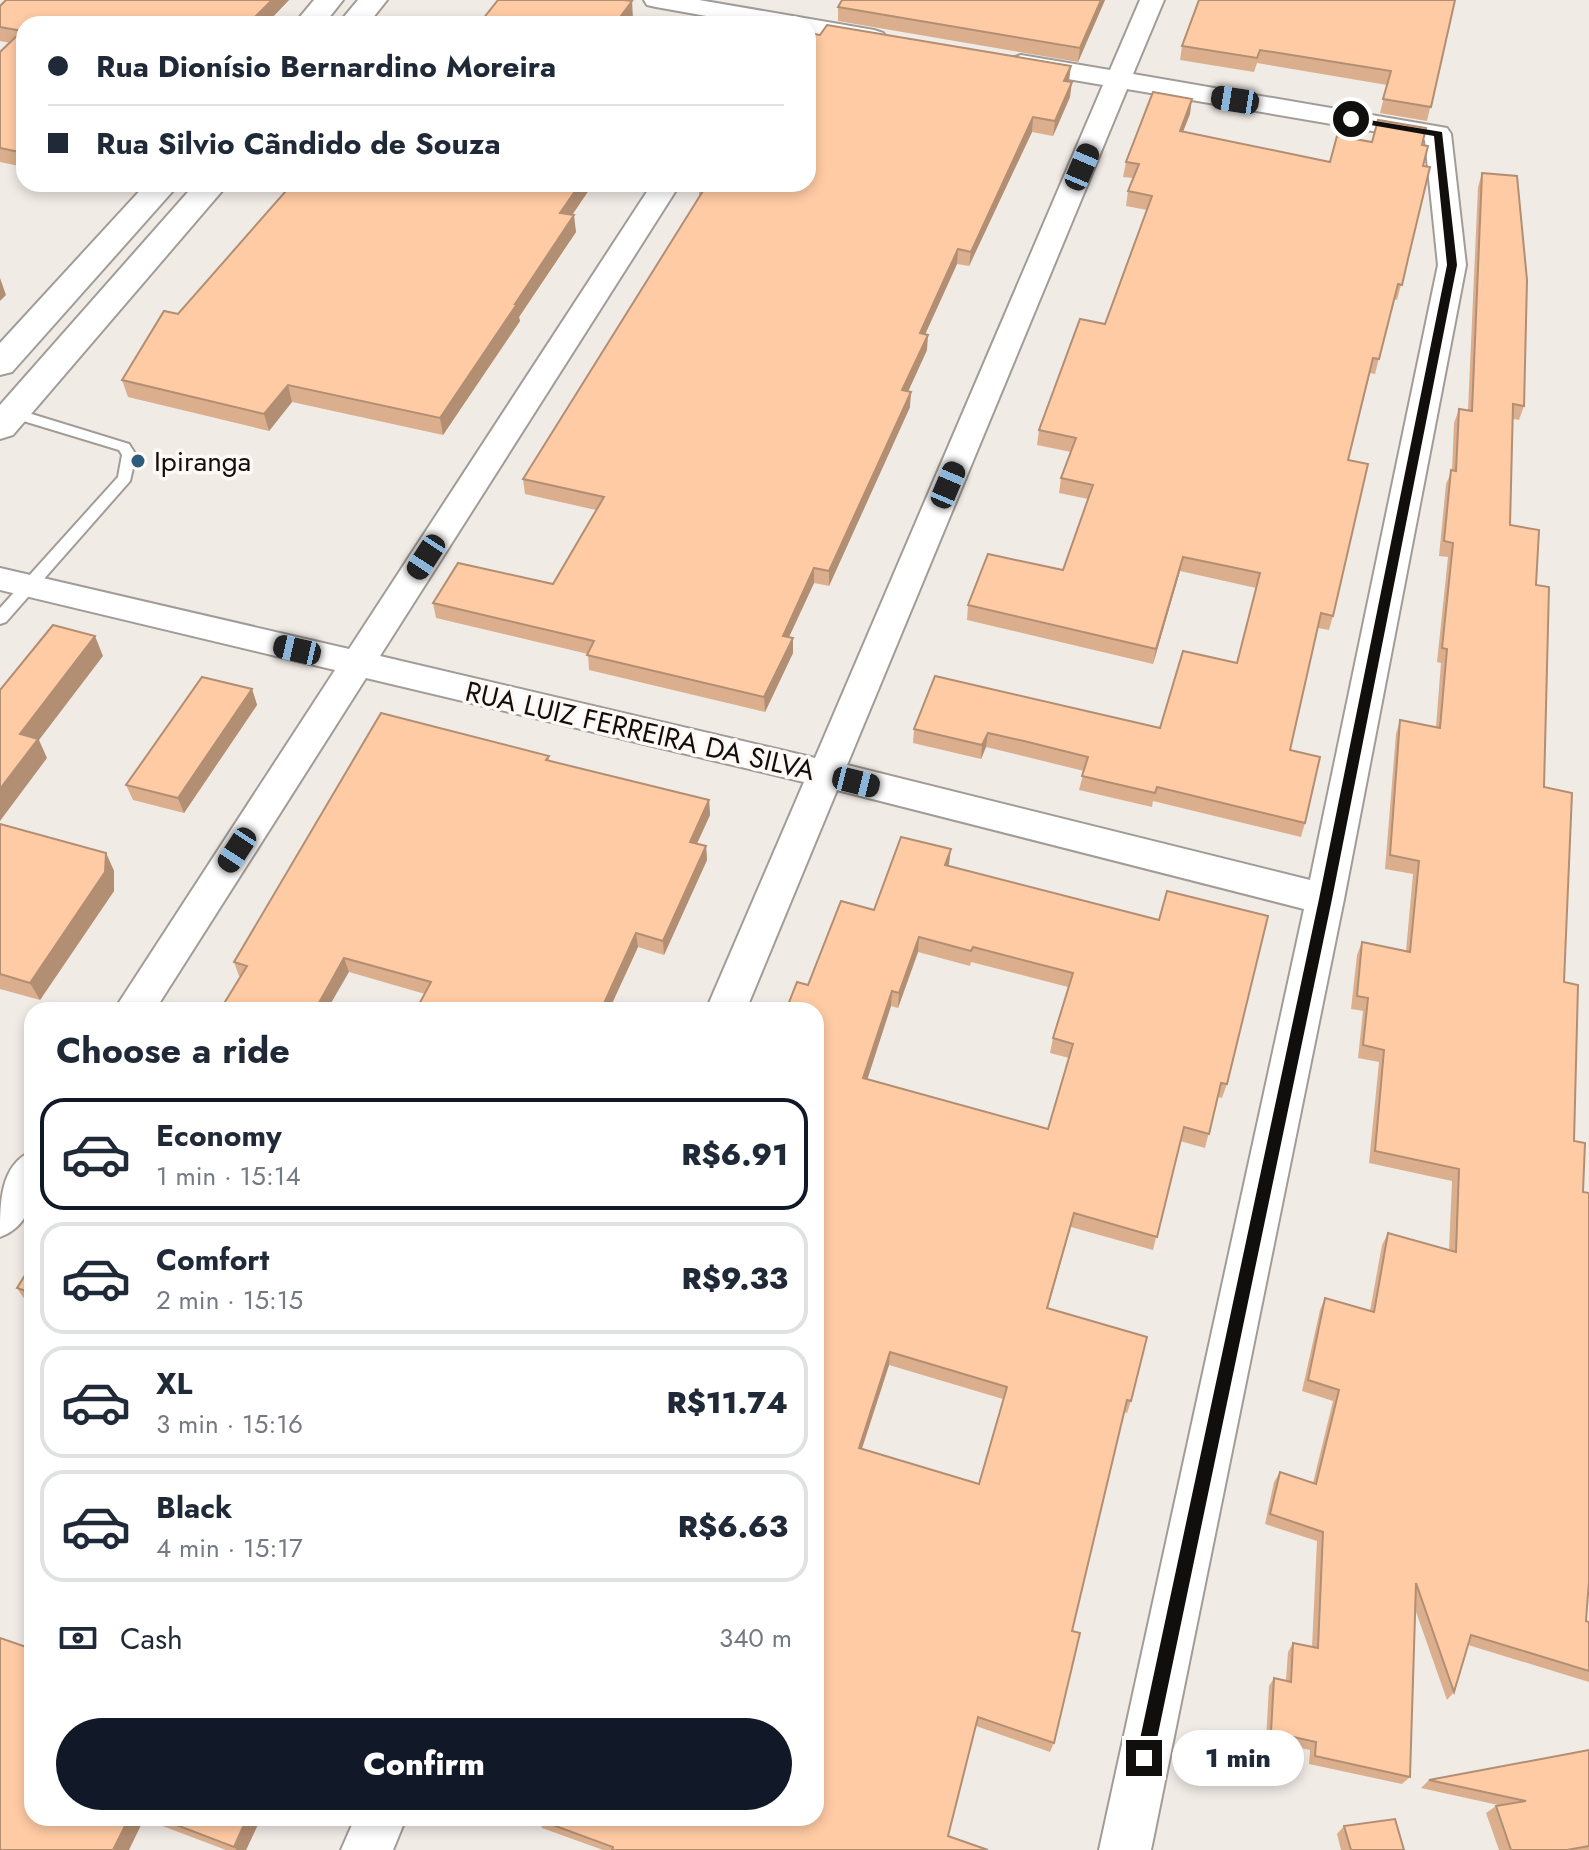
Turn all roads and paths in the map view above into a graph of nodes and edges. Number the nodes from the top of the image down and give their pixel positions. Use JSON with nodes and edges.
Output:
{"nodes":[{"id":1,"x":329,"y":0,"type":"edge"},
{"id":2,"x":373,"y":0,"type":"edge"},
{"id":3,"x":656,"y":0,"type":"edge"},
{"id":4,"x":1152,"y":0,"type":"edge"},
{"id":5,"x":315,"y":16,"type":"edge"},
{"id":6,"x":359,"y":16,"type":"edge"},
{"id":7,"x":773,"y":16,"type":"edge"},
{"id":8,"x":816,"y":27,"type":"edge"},
{"id":9,"x":901,"y":43,"type":"edge"},
{"id":10,"x":995,"y":59,"type":"edge"},
{"id":11,"x":1119,"y":81,"type":"junction"},
{"id":12,"x":156,"y":192,"type":"edge"},
{"id":13,"x":205,"y":192,"type":"edge"},
{"id":14,"x":661,"y":192,"type":"edge"},
{"id":15,"x":0,"y":364,"type":"edge"},
{"id":16,"x":6,"y":420,"type":"edge"},
{"id":17,"x":13,"y":582,"type":"edge"},
{"id":18,"x":0,"y":618,"type":"edge"},
{"id":19,"x":357,"y":664,"type":"junction"},
{"id":20,"x":827,"y":774,"type":"junction"},
{"id":21,"x":1325,"y":899,"type":"junction"},
{"id":22,"x":139,"y":1002,"type":"edge"},
{"id":23,"x":729,"y":1002,"type":"edge"},
{"id":24,"x":24,"y":1181,"type":"edge"},
{"id":25,"x":0,"y":1218,"type":"edge"},
{"id":26,"x":378,"y":1826,"type":"edge"},
{"id":27,"x":367,"y":1850,"type":"edge"},
{"id":28,"x":1125,"y":1850,"type":"edge"}],
"edges":[{"from":1,"to":5,"type":"main road"},
{"from":2,"to":6,"type":"main road"},
{"from":3,"to":7,"type":"street"},
{"from":4,"to":11,"type":"street"},
{"from":8,"to":9,"type":"street"},
{"from":10,"to":11,"type":"street"},
{"from":11,"to":20,"type":"street"},
{"from":11,"to":21,"type":"street"},
{"from":12,"to":15,"type":"main road"},
{"from":13,"to":16,"type":"main road"},
{"from":14,"to":19,"type":"street"},
{"from":16,"to":17,"type":"lane"},
{"from":17,"to":18,"type":"lane"},
{"from":17,"to":19,"type":"street","name":"RUA LUIZ FERREIRA DA SILVA"},
{"from":19,"to":20,"type":"street","name":"RUA LUIZ FERREIRA DA SILVA"},
{"from":19,"to":22,"type":"street"},
{"from":20,"to":21,"type":"street","name":"RUA LUIZ FERREIRA DA SILVA"},
{"from":20,"to":23,"type":"street"},
{"from":21,"to":28,"type":"street"},
{"from":24,"to":25,"type":"street"},
{"from":26,"to":27,"type":"street"}]}
